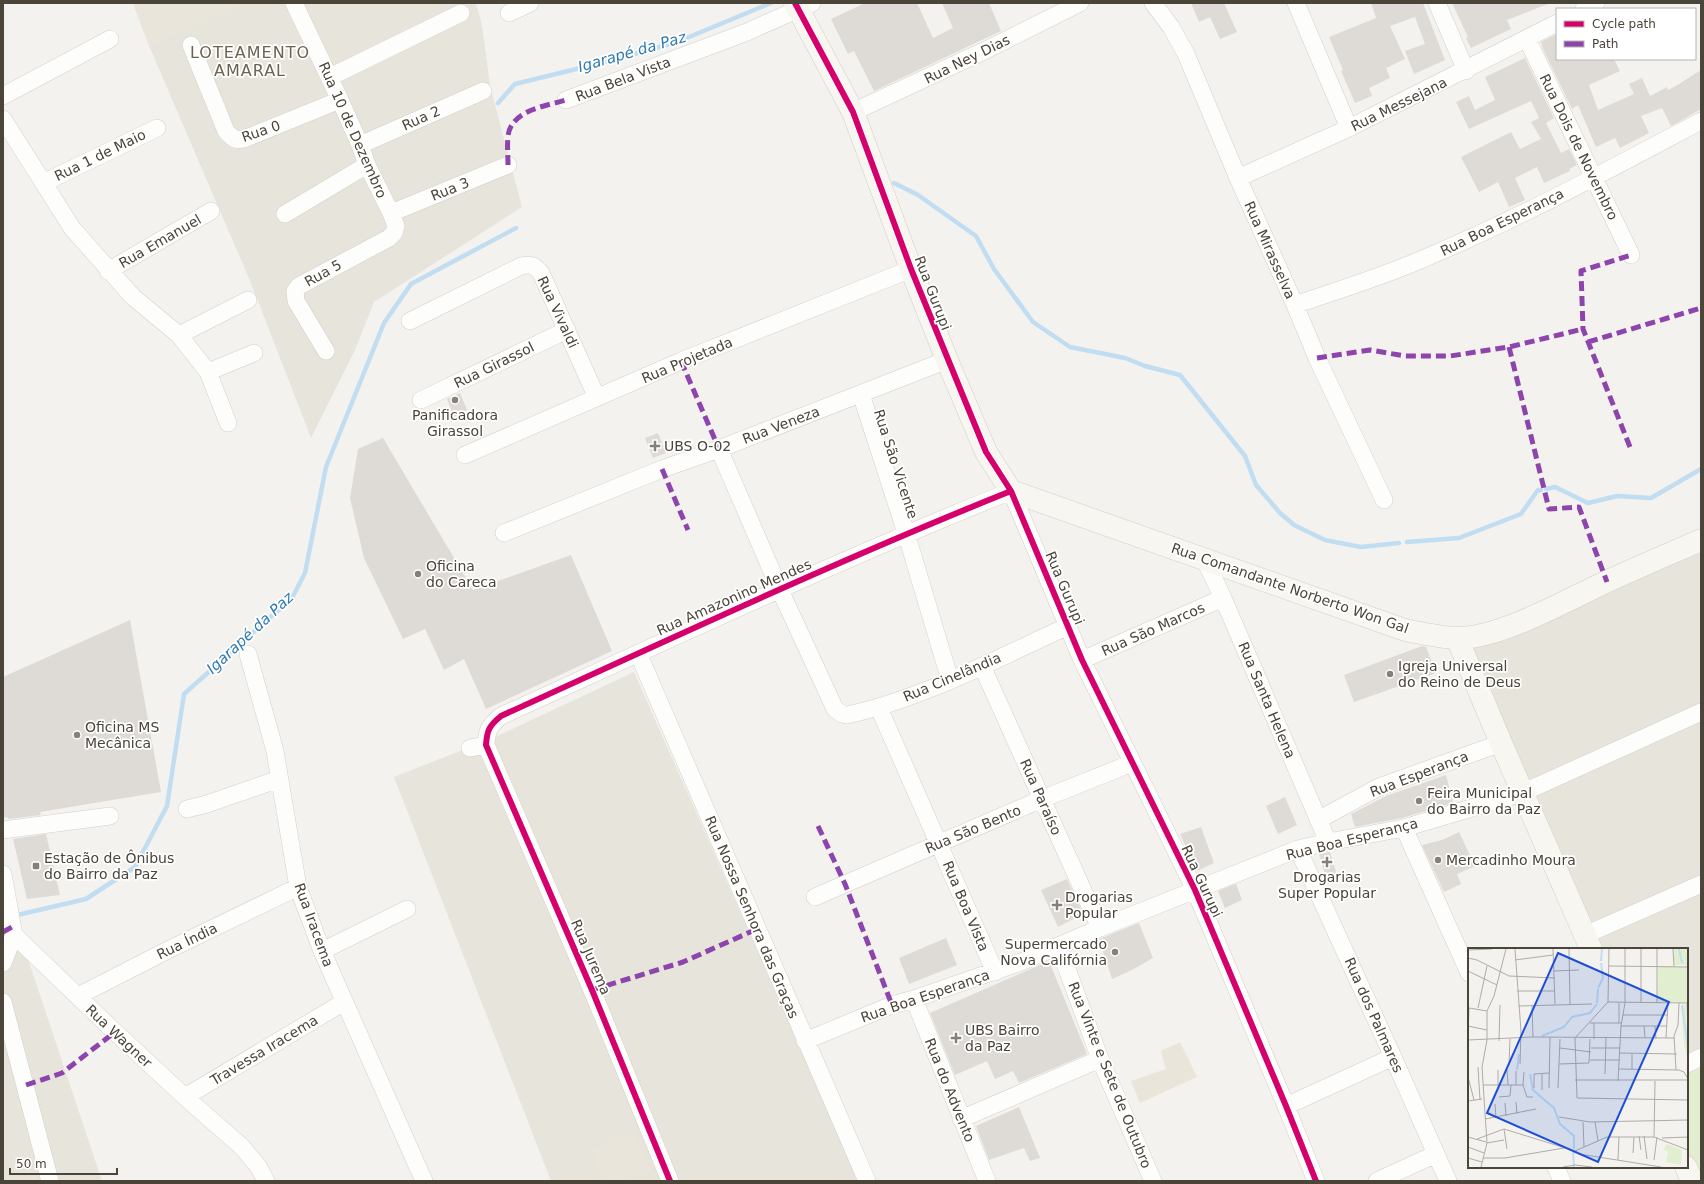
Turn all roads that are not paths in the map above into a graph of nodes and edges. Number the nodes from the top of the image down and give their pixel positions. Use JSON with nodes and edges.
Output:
{"nodes":[{"id":1,"x":294,"y":3,"type":"edge"},
{"id":2,"x":530,"y":3,"type":"edge"},
{"id":3,"x":1080,"y":3,"type":"edge"},
{"id":4,"x":1153,"y":3,"type":"edge"},
{"id":5,"x":1296,"y":3,"type":"edge"},
{"id":6,"x":1437,"y":3,"type":"edge"},
{"id":7,"x":1596,"y":3,"type":"edge"},
{"id":8,"x":802,"y":5,"type":"edge"},
{"id":9,"x":1586,"y":8,"type":"edge"},
{"id":10,"x":461,"y":13,"type":"dead end"},
{"id":11,"x":509,"y":13,"type":"dead end"},
{"id":12,"x":1556,"y":24,"type":"edge"},
{"id":13,"x":1527,"y":39,"type":"junction"},
{"id":14,"x":110,"y":40,"type":"dead end"},
{"id":15,"x":191,"y":45,"type":"dead end"},
{"id":16,"x":1466,"y":70,"type":"junction"},
{"id":17,"x":330,"y":77,"type":"junction"},
{"id":18,"x":483,"y":91,"type":"dead end"},
{"id":19,"x":3,"y":96,"type":"edge"},
{"id":20,"x":340,"y":100,"type":"junction"},
{"id":21,"x":566,"y":100,"type":"dead end"},
{"id":22,"x":853,"y":112,"type":"junction"},
{"id":23,"x":3,"y":119,"type":"edge"},
{"id":24,"x":1701,"y":121,"type":"edge"},
{"id":25,"x":157,"y":128,"type":"dead end"},
{"id":26,"x":1349,"y":128,"type":"junction"},
{"id":27,"x":360,"y":145,"type":"junction"},
{"id":28,"x":367,"y":165,"type":"junction"},
{"id":29,"x":508,"y":165,"type":"dead end"},
{"id":30,"x":1238,"y":178,"type":"junction"},
{"id":31,"x":1593,"y":178,"type":"junction"},
{"id":32,"x":42,"y":183,"type":"junction"},
{"id":33,"x":211,"y":211,"type":"dead end"},
{"id":34,"x":391,"y":213,"type":"junction"},
{"id":35,"x":284,"y":214,"type":"dead end"},
{"id":36,"x":1630,"y":255,"type":"dead end"},
{"id":37,"x":911,"y":269,"type":"junction"},
{"id":38,"x":108,"y":271,"type":"junction"},
{"id":39,"x":248,"y":300,"type":"dead end"},
{"id":40,"x":1295,"y":305,"type":"junction"},
{"id":41,"x":410,"y":321,"type":"dead end"},
{"id":42,"x":567,"y":330,"type":"junction"},
{"id":43,"x":179,"y":335,"type":"junction"},
{"id":44,"x":326,"y":350,"type":"dead end"},
{"id":45,"x":254,"y":353,"type":"dead end"},
{"id":46,"x":947,"y":360,"type":"junction"},
{"id":47,"x":208,"y":372,"type":"junction"},
{"id":48,"x":861,"y":394,"type":"junction"},
{"id":49,"x":597,"y":398,"type":"junction"},
{"id":50,"x":421,"y":400,"type":"dead end"},
{"id":51,"x":228,"y":423,"type":"dead end"},
{"id":52,"x":719,"y":449,"type":"junction"},
{"id":53,"x":465,"y":455,"type":"dead end"},
{"id":54,"x":1011,"y":491,"type":"junction"},
{"id":55,"x":1384,"y":500,"type":"dead end"},
{"id":56,"x":504,"y":533,"type":"dead end"},
{"id":57,"x":906,"y":533,"type":"junction"},
{"id":58,"x":1701,"y":540,"type":"edge"},
{"id":59,"x":1204,"y":558,"type":"junction"},
{"id":60,"x":780,"y":590,"type":"junction"},
{"id":61,"x":1223,"y":598,"type":"junction"},
{"id":62,"x":1068,"y":626,"type":"junction"},
{"id":63,"x":1457,"y":638,"type":"junction"},
{"id":64,"x":638,"y":653,"type":"junction"},
{"id":65,"x":248,"y":654,"type":"dead end"},
{"id":66,"x":1082,"y":660,"type":"junction"},
{"id":67,"x":982,"y":666,"type":"junction"},
{"id":68,"x":950,"y":680,"type":"junction"},
{"id":69,"x":879,"y":708,"type":"junction"},
{"id":70,"x":1701,"y":712,"type":"edge"},
{"id":71,"x":1501,"y":743,"type":"junction"},
{"id":72,"x":478,"y":747,"type":"joint"},
{"id":73,"x":1132,"y":763,"type":"junction"},
{"id":74,"x":279,"y":779,"type":"junction"},
{"id":75,"x":1522,"y":793,"type":"junction"},
{"id":76,"x":1042,"y":799,"type":"junction"},
{"id":77,"x":187,"y":809,"type":"dead end"},
{"id":78,"x":110,"y":816,"type":"dead end"},
{"id":79,"x":1318,"y":820,"type":"junction"},
{"id":80,"x":1404,"y":828,"type":"junction"},
{"id":81,"x":3,"y":830,"type":"edge"},
{"id":82,"x":1328,"y":842,"type":"junction"},
{"id":83,"x":939,"y":843,"type":"junction"},
{"id":84,"x":1298,"y":850,"type":"junction"},
{"id":85,"x":3,"y":874,"type":"edge"},
{"id":86,"x":1701,"y":884,"type":"edge"},
{"id":87,"x":298,"y":887,"type":"junction"},
{"id":88,"x":1195,"y":890,"type":"junction"},
{"id":89,"x":815,"y":897,"type":"dead end"},
{"id":90,"x":407,"y":909,"type":"dead end"},
{"id":91,"x":1100,"y":928,"type":"junction"},
{"id":92,"x":13,"y":931,"type":"junction"},
{"id":93,"x":1588,"y":942,"type":"edge"},
{"id":94,"x":1059,"y":947,"type":"junction"},
{"id":95,"x":322,"y":951,"type":"junction"},
{"id":96,"x":3,"y":963,"type":"edge"},
{"id":97,"x":1468,"y":971,"type":"edge"},
{"id":98,"x":995,"y":972,"type":"junction"},
{"id":99,"x":78,"y":996,"type":"junction"},
{"id":100,"x":914,"y":999,"type":"junction"},
{"id":101,"x":3,"y":1002,"type":"edge"},
{"id":102,"x":344,"y":1002,"type":"junction"},
{"id":103,"x":805,"y":1041,"type":"junction"},
{"id":104,"x":1393,"y":1057,"type":"junction"},
{"id":105,"x":1701,"y":1057,"type":"edge"},
{"id":106,"x":1100,"y":1059,"type":"junction"},
{"id":107,"x":1688,"y":1064,"type":"edge"},
{"id":108,"x":185,"y":1097,"type":"junction"},
{"id":109,"x":1286,"y":1106,"type":"junction"},
{"id":110,"x":962,"y":1119,"type":"junction"},
{"id":111,"x":1436,"y":1154,"type":"junction"},
{"id":112,"x":1556,"y":1168,"type":"edge"},
{"id":113,"x":50,"y":1181,"type":"edge"},
{"id":114,"x":266,"y":1181,"type":"edge"},
{"id":115,"x":424,"y":1181,"type":"edge"},
{"id":116,"x":670,"y":1181,"type":"edge"},
{"id":117,"x":867,"y":1181,"type":"edge"},
{"id":118,"x":987,"y":1181,"type":"edge"},
{"id":119,"x":1153,"y":1181,"type":"edge"},
{"id":120,"x":1316,"y":1181,"type":"edge"},
{"id":121,"x":1377,"y":1181,"type":"edge"},
{"id":122,"x":1448,"y":1181,"type":"edge"},
{"id":123,"x":1562,"y":1181,"type":"edge"}],
"edges":[{"from":1,"to":17,"type":"street","name":"Rua 10 de Dezembro"},
{"from":2,"to":11,"type":"street"},
{"from":3,"to":22,"type":"street","name":"Rua Ney Dias"},
{"from":4,"to":30,"type":"street","name":"Rua Mirasselva"},
{"from":5,"to":26,"type":"street"},
{"from":6,"to":16,"type":"street"},
{"from":7,"to":9,"type":"street"},
{"from":8,"to":21,"type":"street","name":"Rua Bela Vista"},
{"from":8,"to":22,"type":"street","name":"Rua Gurupi"},
{"from":10,"to":17,"type":"street"},
{"from":12,"to":13,"type":"street","name":"Rua Messejana"},
{"from":13,"to":16,"type":"street","name":"Rua Messejana"},
{"from":13,"to":31,"type":"street","name":"Rua Dois de Novembro"},
{"from":14,"to":19,"type":"street"},
{"from":15,"to":20,"type":"street","name":"Rua 0"},
{"from":16,"to":26,"type":"street","name":"Rua Messejana"},
{"from":17,"to":20,"type":"street","name":"Rua 10 de Dezembro"},
{"from":18,"to":27,"type":"street","name":"Rua 2"},
{"from":20,"to":27,"type":"street","name":"Rua 10 de Dezembro"},
{"from":22,"to":37,"type":"street","name":"Rua Gurupi"},
{"from":23,"to":32,"type":"street"},
{"from":24,"to":31,"type":"street","name":"Rua Boa Esperança"},
{"from":25,"to":32,"type":"street","name":"Rua 1 de Maio"},
{"from":26,"to":30,"type":"street","name":"Rua Messejana"},
{"from":27,"to":28,"type":"street","name":"Rua 10 de Dezembro"},
{"from":28,"to":34,"type":"street","name":"Rua 10 de Dezembro"},
{"from":28,"to":35,"type":"street"},
{"from":29,"to":34,"type":"street","name":"Rua 3"},
{"from":30,"to":40,"type":"street","name":"Rua Mirasselva"},
{"from":31,"to":36,"type":"street","name":"Rua Dois de Novembro"},
{"from":31,"to":40,"type":"street","name":"Rua Boa Esperança"},
{"from":32,"to":38,"type":"street"},
{"from":33,"to":38,"type":"street","name":"Rua Emanuel"},
{"from":34,"to":44,"type":"street","name":"Rua 5"},
{"from":37,"to":46,"type":"street","name":"Rua Gurupi"},
{"from":37,"to":49,"type":"street","name":"Rua Projetada"},
{"from":38,"to":43,"type":"street"},
{"from":39,"to":43,"type":"street"},
{"from":40,"to":55,"type":"street","name":"Rua Mirasselva"},
{"from":41,"to":42,"type":"street","name":"Rua Vivaldi"},
{"from":42,"to":49,"type":"street","name":"Rua Vivaldi"},
{"from":42,"to":50,"type":"street","name":"Rua Girassol"},
{"from":43,"to":47,"type":"street"},
{"from":45,"to":47,"type":"street"},
{"from":46,"to":48,"type":"street","name":"Rua Veneza"},
{"from":46,"to":54,"type":"street","name":"Rua Gurupi"},
{"from":47,"to":51,"type":"street"},
{"from":48,"to":52,"type":"street","name":"Rua Veneza"},
{"from":48,"to":57,"type":"street","name":"Rua São Vicente"},
{"from":49,"to":53,"type":"street","name":"Rua Projetada"},
{"from":52,"to":56,"type":"street","name":"Rua Veneza"},
{"from":52,"to":60,"type":"street"},
{"from":54,"to":57,"type":"street","name":"Rua Amazonino Mendes"},
{"from":54,"to":59,"type":"street","name":"Rua Comandante Norberto Won Gal"},
{"from":54,"to":62,"type":"street","name":"Rua Gurupi"},
{"from":57,"to":60,"type":"street","name":"Rua Amazonino Mendes"},
{"from":57,"to":68,"type":"street","name":"Rua São Vicente"},
{"from":58,"to":63,"type":"street","name":"Rua Comandante Norberto Won Gal"},
{"from":59,"to":61,"type":"street","name":"Rua Santa Helena"},
{"from":59,"to":63,"type":"street","name":"Rua Comandante Norberto Won Gal"},
{"from":60,"to":64,"type":"street","name":"Rua Amazonino Mendes"},
{"from":60,"to":69,"type":"street","name":"Rua Cinelândia"},
{"from":61,"to":66,"type":"street","name":"Rua São Marcos"},
{"from":61,"to":79,"type":"street","name":"Rua Santa Helena"},
{"from":62,"to":66,"type":"street","name":"Rua Gurupi"},
{"from":62,"to":67,"type":"street","name":"Rua Cinelândia"},
{"from":63,"to":71,"type":"street"},
{"from":64,"to":72,"type":"street","name":"Rua Amazonino Mendes"},
{"from":64,"to":103,"type":"street","name":"Rua Nossa Senhora das Graças"},
{"from":65,"to":74,"type":"street","name":"Rua Iracema"},
{"from":66,"to":73,"type":"street","name":"Rua Gurupi"},
{"from":67,"to":68,"type":"street","name":"Rua Cinelândia"},
{"from":67,"to":76,"type":"street","name":"Rua Paraíso"},
{"from":68,"to":69,"type":"street","name":"Rua Cinelândia"},
{"from":69,"to":83,"type":"street","name":"Rua Boa Vista"},
{"from":70,"to":75,"type":"street","name":"Rua Boa Esperança"},
{"from":71,"to":75,"type":"street"},
{"from":71,"to":79,"type":"street","name":"Rua Esperança"},
{"from":72,"to":116,"type":"street","name":"Rua Jurema"},
{"from":73,"to":76,"type":"street","name":"Rua São Bento"},
{"from":73,"to":88,"type":"street","name":"Rua Gurupi"},
{"from":74,"to":77,"type":"street"},
{"from":74,"to":87,"type":"street","name":"Rua Iracema"},
{"from":75,"to":80,"type":"street","name":"Rua Boa Esperança"},
{"from":75,"to":93,"type":"street"},
{"from":76,"to":83,"type":"street","name":"Rua São Bento"},
{"from":76,"to":91,"type":"street","name":"Rua Paraíso"},
{"from":78,"to":81,"type":"street"},
{"from":79,"to":82,"type":"street","name":"Rua Santa Helena"},
{"from":80,"to":82,"type":"street","name":"Rua Boa Esperança"},
{"from":80,"to":97,"type":"street"},
{"from":82,"to":84,"type":"street","name":"Rua Boa Esperança"},
{"from":83,"to":89,"type":"street","name":"Rua São Bento"},
{"from":83,"to":98,"type":"street","name":"Rua Boa Vista"},
{"from":84,"to":88,"type":"street","name":"Rua Boa Esperança"},
{"from":84,"to":104,"type":"street","name":"Rua dos Palmares"},
{"from":85,"to":92,"type":"street"},
{"from":86,"to":93,"type":"street"},
{"from":87,"to":95,"type":"street","name":"Rua Iracema"},
{"from":87,"to":99,"type":"street","name":"Rua Índia"},
{"from":88,"to":91,"type":"street","name":"Rua Boa Esperança"},
{"from":88,"to":109,"type":"street","name":"Rua Gurupi"},
{"from":90,"to":95,"type":"street"},
{"from":91,"to":94,"type":"street","name":"Rua Boa Esperança"},
{"from":92,"to":96,"type":"street"},
{"from":92,"to":99,"type":"street","name":"Rua Wagner"},
{"from":94,"to":98,"type":"street","name":"Rua Boa Esperança"},
{"from":94,"to":106,"type":"street","name":"Rua Vinte e Sete de Outubro"},
{"from":95,"to":102,"type":"street","name":"Rua Iracema"},
{"from":98,"to":100,"type":"street","name":"Rua Boa Esperança"},
{"from":99,"to":108,"type":"street","name":"Rua Wagner"},
{"from":100,"to":103,"type":"street","name":"Rua Boa Esperança"},
{"from":100,"to":110,"type":"street","name":"Rua do Advento"},
{"from":101,"to":113,"type":"street"},
{"from":102,"to":108,"type":"street","name":"Travessa Iracema"},
{"from":102,"to":115,"type":"street","name":"Rua Iracema"},
{"from":103,"to":117,"type":"street","name":"Rua Nossa Senhora das Graças"},
{"from":104,"to":109,"type":"street"},
{"from":104,"to":111,"type":"street","name":"Rua dos Palmares"},
{"from":105,"to":107,"type":"street"},
{"from":106,"to":110,"type":"street"},
{"from":106,"to":119,"type":"street","name":"Rua Vinte e Sete de Outubro"},
{"from":108,"to":114,"type":"street","name":"Rua Wagner"},
{"from":109,"to":120,"type":"street","name":"Rua Gurupi"},
{"from":110,"to":118,"type":"street","name":"Rua do Advento"},
{"from":111,"to":121,"type":"street"},
{"from":111,"to":122,"type":"street","name":"Rua dos Palmares"},
{"from":112,"to":123,"type":"street"}]}
